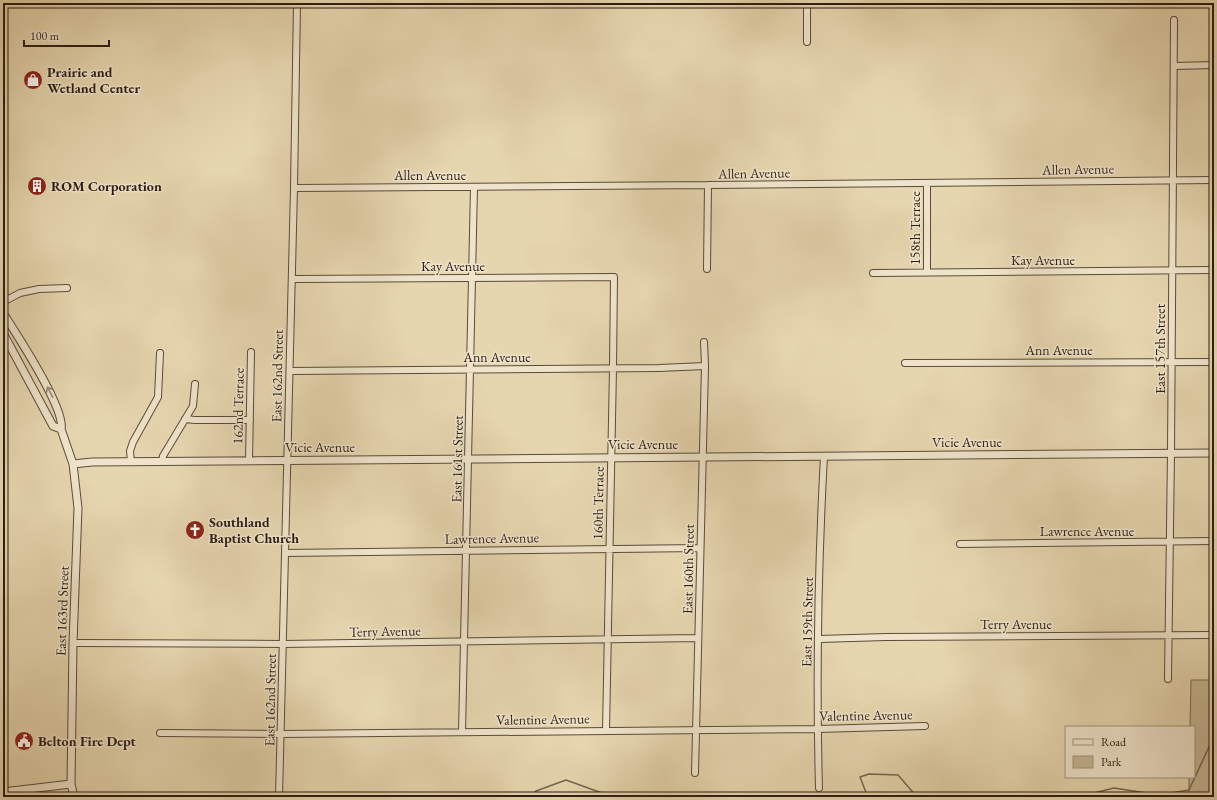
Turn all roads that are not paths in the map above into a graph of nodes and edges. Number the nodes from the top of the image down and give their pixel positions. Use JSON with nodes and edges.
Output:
{"nodes":[{"id":1,"x":297,"y":3,"type":"edge"},
{"id":2,"x":806,"y":3,"type":"edge"},
{"id":3,"x":1174,"y":20,"type":"dead end"},
{"id":4,"x":807,"y":42,"type":"dead end"},
{"id":5,"x":1214,"y":65,"type":"edge"},
{"id":6,"x":1174,"y":66,"type":"junction"},
{"id":7,"x":1173,"y":180,"type":"junction"},
{"id":8,"x":1214,"y":180,"type":"edge"},
{"id":9,"x":927,"y":183,"type":"junction"},
{"id":10,"x":708,"y":185,"type":"junction"},
{"id":11,"x":474,"y":187,"type":"junction"},
{"id":12,"x":294,"y":188,"type":"junction"},
{"id":13,"x":707,"y":269,"type":"dead end"},
{"id":14,"x":1214,"y":270,"type":"edge"},
{"id":15,"x":1173,"y":271,"type":"junction"},
{"id":16,"x":873,"y":272,"type":"dead end"},
{"id":17,"x":927,"y":272,"type":"junction"},
{"id":18,"x":614,"y":276,"type":"joint"},
{"id":19,"x":472,"y":278,"type":"junction"},
{"id":20,"x":292,"y":279,"type":"junction"},
{"id":21,"x":67,"y":288,"type":"dead end"},
{"id":22,"x":3,"y":302,"type":"edge"},
{"id":23,"x":3,"y":313,"type":"edge"},
{"id":24,"x":3,"y":333,"type":"edge"},
{"id":25,"x":704,"y":342,"type":"dead end"},
{"id":26,"x":251,"y":352,"type":"dead end"},
{"id":27,"x":160,"y":353,"type":"dead end"},
{"id":28,"x":1172,"y":362,"type":"junction"},
{"id":29,"x":1214,"y":362,"type":"edge"},
{"id":30,"x":905,"y":363,"type":"dead end"},
{"id":31,"x":705,"y":366,"type":"junction"},
{"id":32,"x":613,"y":368,"type":"junction"},
{"id":33,"x":470,"y":369,"type":"junction"},
{"id":34,"x":290,"y":371,"type":"junction"},
{"id":35,"x":195,"y":384,"type":"dead end"},
{"id":36,"x":185,"y":419,"type":"junction"},
{"id":37,"x":250,"y":420,"type":"junction"},
{"id":38,"x":61,"y":429,"type":"junction"},
{"id":39,"x":1171,"y":453,"type":"junction"},
{"id":40,"x":1214,"y":453,"type":"edge"},
{"id":41,"x":824,"y":456,"type":"junction"},
{"id":42,"x":702,"y":457,"type":"junction"},
{"id":43,"x":612,"y":458,"type":"junction"},
{"id":44,"x":469,"y":459,"type":"junction"},
{"id":45,"x":287,"y":460,"type":"junction"},
{"id":46,"x":162,"y":461,"type":"junction"},
{"id":47,"x":249,"y":461,"type":"junction"},
{"id":48,"x":131,"y":462,"type":"junction"},
{"id":49,"x":73,"y":464,"type":"junction"},
{"id":50,"x":1214,"y":541,"type":"edge"},
{"id":51,"x":1171,"y":542,"type":"junction"},
{"id":52,"x":960,"y":544,"type":"dead end"},
{"id":53,"x":700,"y":548,"type":"junction"},
{"id":54,"x":609,"y":549,"type":"junction"},
{"id":55,"x":467,"y":551,"type":"junction"},
{"id":56,"x":285,"y":553,"type":"junction"},
{"id":57,"x":1214,"y":635,"type":"edge"},
{"id":58,"x":1169,"y":636,"type":"junction"},
{"id":59,"x":698,"y":638,"type":"junction"},
{"id":60,"x":608,"y":639,"type":"junction"},
{"id":61,"x":818,"y":639,"type":"junction"},
{"id":62,"x":465,"y":641,"type":"junction"},
{"id":63,"x":73,"y":643,"type":"junction"},
{"id":64,"x":283,"y":644,"type":"junction"},
{"id":65,"x":1168,"y":679,"type":"dead end"},
{"id":66,"x":925,"y":726,"type":"dead end"},
{"id":67,"x":817,"y":729,"type":"junction"},
{"id":68,"x":606,"y":730,"type":"junction"},
{"id":69,"x":696,"y":730,"type":"junction"},
{"id":70,"x":462,"y":732,"type":"junction"},
{"id":71,"x":160,"y":733,"type":"dead end"},
{"id":72,"x":281,"y":734,"type":"junction"},
{"id":73,"x":695,"y":773,"type":"dead end"},
{"id":74,"x":71,"y":784,"type":"junction"},
{"id":75,"x":819,"y":788,"type":"dead end"},
{"id":76,"x":3,"y":792,"type":"edge"},
{"id":77,"x":74,"y":797,"type":"edge"},
{"id":78,"x":279,"y":797,"type":"edge"}],
"edges":[{"from":1,"to":12,"type":"street","name":"East 162nd Street"},
{"from":2,"to":4,"type":"street"},
{"from":3,"to":6,"type":"street","name":"East 157th Street"},
{"from":5,"to":6,"type":"street"},
{"from":6,"to":7,"type":"street","name":"East 157th Street"},
{"from":7,"to":8,"type":"street","name":"Allen Avenue"},
{"from":7,"to":9,"type":"street","name":"Allen Avenue"},
{"from":7,"to":15,"type":"street","name":"East 157th Street"},
{"from":9,"to":10,"type":"street","name":"Allen Avenue"},
{"from":9,"to":17,"type":"street","name":"158th Terrace"},
{"from":10,"to":11,"type":"street","name":"Allen Avenue"},
{"from":10,"to":13,"type":"street"},
{"from":11,"to":12,"type":"street","name":"Allen Avenue"},
{"from":11,"to":19,"type":"street","name":"East 161st Street"},
{"from":12,"to":20,"type":"street","name":"East 162nd Street"},
{"from":14,"to":15,"type":"street","name":"Kay Avenue"},
{"from":15,"to":17,"type":"street","name":"Kay Avenue"},
{"from":15,"to":28,"type":"street","name":"East 157th Street"},
{"from":16,"to":17,"type":"street","name":"Kay Avenue"},
{"from":18,"to":19,"type":"street","name":"Kay Avenue"},
{"from":18,"to":32,"type":"street","name":"160th Terrace"},
{"from":19,"to":20,"type":"street","name":"Kay Avenue"},
{"from":19,"to":33,"type":"street","name":"East 161st Street"},
{"from":20,"to":34,"type":"street","name":"East 162nd Street"},
{"from":21,"to":22,"type":"street"},
{"from":38,"to":23,"type":"street","name":"East 163rd Street","one_way":true},
{"from":24,"to":38,"type":"street","name":"East 163rd Street"},
{"from":25,"to":31,"type":"street","name":"East 160th Street"},
{"from":26,"to":37,"type":"street","name":"162nd Terrace"},
{"from":27,"to":48,"type":"street"},
{"from":28,"to":29,"type":"street","name":"Ann Avenue"},
{"from":28,"to":30,"type":"street","name":"Ann Avenue"},
{"from":28,"to":39,"type":"street","name":"East 157th Street"},
{"from":31,"to":32,"type":"street","name":"Ann Avenue"},
{"from":31,"to":42,"type":"street","name":"East 160th Street"},
{"from":32,"to":33,"type":"street","name":"Ann Avenue"},
{"from":32,"to":43,"type":"street","name":"160th Terrace"},
{"from":33,"to":34,"type":"street","name":"Ann Avenue"},
{"from":33,"to":44,"type":"street","name":"East 161st Street"},
{"from":34,"to":45,"type":"street","name":"East 162nd Street"},
{"from":35,"to":36,"type":"street"},
{"from":36,"to":37,"type":"street"},
{"from":36,"to":46,"type":"street"},
{"from":37,"to":47,"type":"street","name":"162nd Terrace"},
{"from":38,"to":49,"type":"street","name":"East 163rd Street"},
{"from":39,"to":40,"type":"street","name":"Vicie Avenue"},
{"from":39,"to":41,"type":"street","name":"Vicie Avenue"},
{"from":39,"to":51,"type":"street","name":"East 157th Street"},
{"from":41,"to":42,"type":"street","name":"Vicie Avenue"},
{"from":41,"to":61,"type":"street","name":"East 159th Street"},
{"from":42,"to":43,"type":"street","name":"Vicie Avenue"},
{"from":42,"to":53,"type":"street","name":"East 160th Street"},
{"from":43,"to":44,"type":"street","name":"Vicie Avenue"},
{"from":43,"to":54,"type":"street","name":"160th Terrace"},
{"from":44,"to":45,"type":"street","name":"Vicie Avenue"},
{"from":44,"to":55,"type":"street","name":"East 161st Street"},
{"from":45,"to":47,"type":"street","name":"Vicie Avenue"},
{"from":45,"to":56,"type":"street","name":"East 162nd Street"},
{"from":46,"to":47,"type":"street","name":"Vicie Avenue"},
{"from":46,"to":48,"type":"street","name":"Vicie Avenue"},
{"from":48,"to":49,"type":"street","name":"Vicie Avenue"},
{"from":49,"to":63,"type":"street","name":"East 163rd Street"},
{"from":50,"to":51,"type":"street","name":"Lawrence Avenue"},
{"from":51,"to":52,"type":"street","name":"Lawrence Avenue"},
{"from":51,"to":58,"type":"street","name":"East 157th Street"},
{"from":53,"to":54,"type":"street","name":"Lawrence Avenue"},
{"from":53,"to":59,"type":"street","name":"East 160th Street"},
{"from":54,"to":55,"type":"street","name":"Lawrence Avenue"},
{"from":54,"to":60,"type":"street","name":"160th Terrace"},
{"from":55,"to":56,"type":"street","name":"Lawrence Avenue"},
{"from":55,"to":62,"type":"street","name":"East 161st Street"},
{"from":56,"to":64,"type":"street","name":"East 162nd Street"},
{"from":57,"to":58,"type":"street","name":"Terry Avenue"},
{"from":58,"to":61,"type":"street","name":"Terry Avenue"},
{"from":58,"to":65,"type":"street","name":"East 157th Street"},
{"from":59,"to":60,"type":"street","name":"Terry Avenue"},
{"from":59,"to":69,"type":"street","name":"East 160th Street"},
{"from":60,"to":62,"type":"street","name":"Terry Avenue"},
{"from":60,"to":68,"type":"street","name":"160th Terrace"},
{"from":61,"to":67,"type":"street","name":"East 159th Street"},
{"from":62,"to":64,"type":"street","name":"Terry Avenue"},
{"from":62,"to":70,"type":"street","name":"East 161st Street"},
{"from":63,"to":64,"type":"street","name":"Terry Avenue"},
{"from":63,"to":74,"type":"street","name":"East 163rd Street"},
{"from":64,"to":72,"type":"street","name":"East 162nd Street"},
{"from":66,"to":67,"type":"street","name":"Valentine Avenue"},
{"from":67,"to":69,"type":"street","name":"Valentine Avenue"},
{"from":67,"to":75,"type":"street","name":"East 159th Street"},
{"from":68,"to":69,"type":"street","name":"Valentine Avenue"},
{"from":68,"to":70,"type":"street","name":"Valentine Avenue"},
{"from":69,"to":73,"type":"street","name":"East 160th Street"},
{"from":70,"to":72,"type":"street","name":"Valentine Avenue"},
{"from":71,"to":72,"type":"street","name":"Valentine Avenue"},
{"from":72,"to":78,"type":"street","name":"East 162nd Street"},
{"from":74,"to":76,"type":"street"},
{"from":74,"to":77,"type":"street","name":"East 163rd Street"}]}
